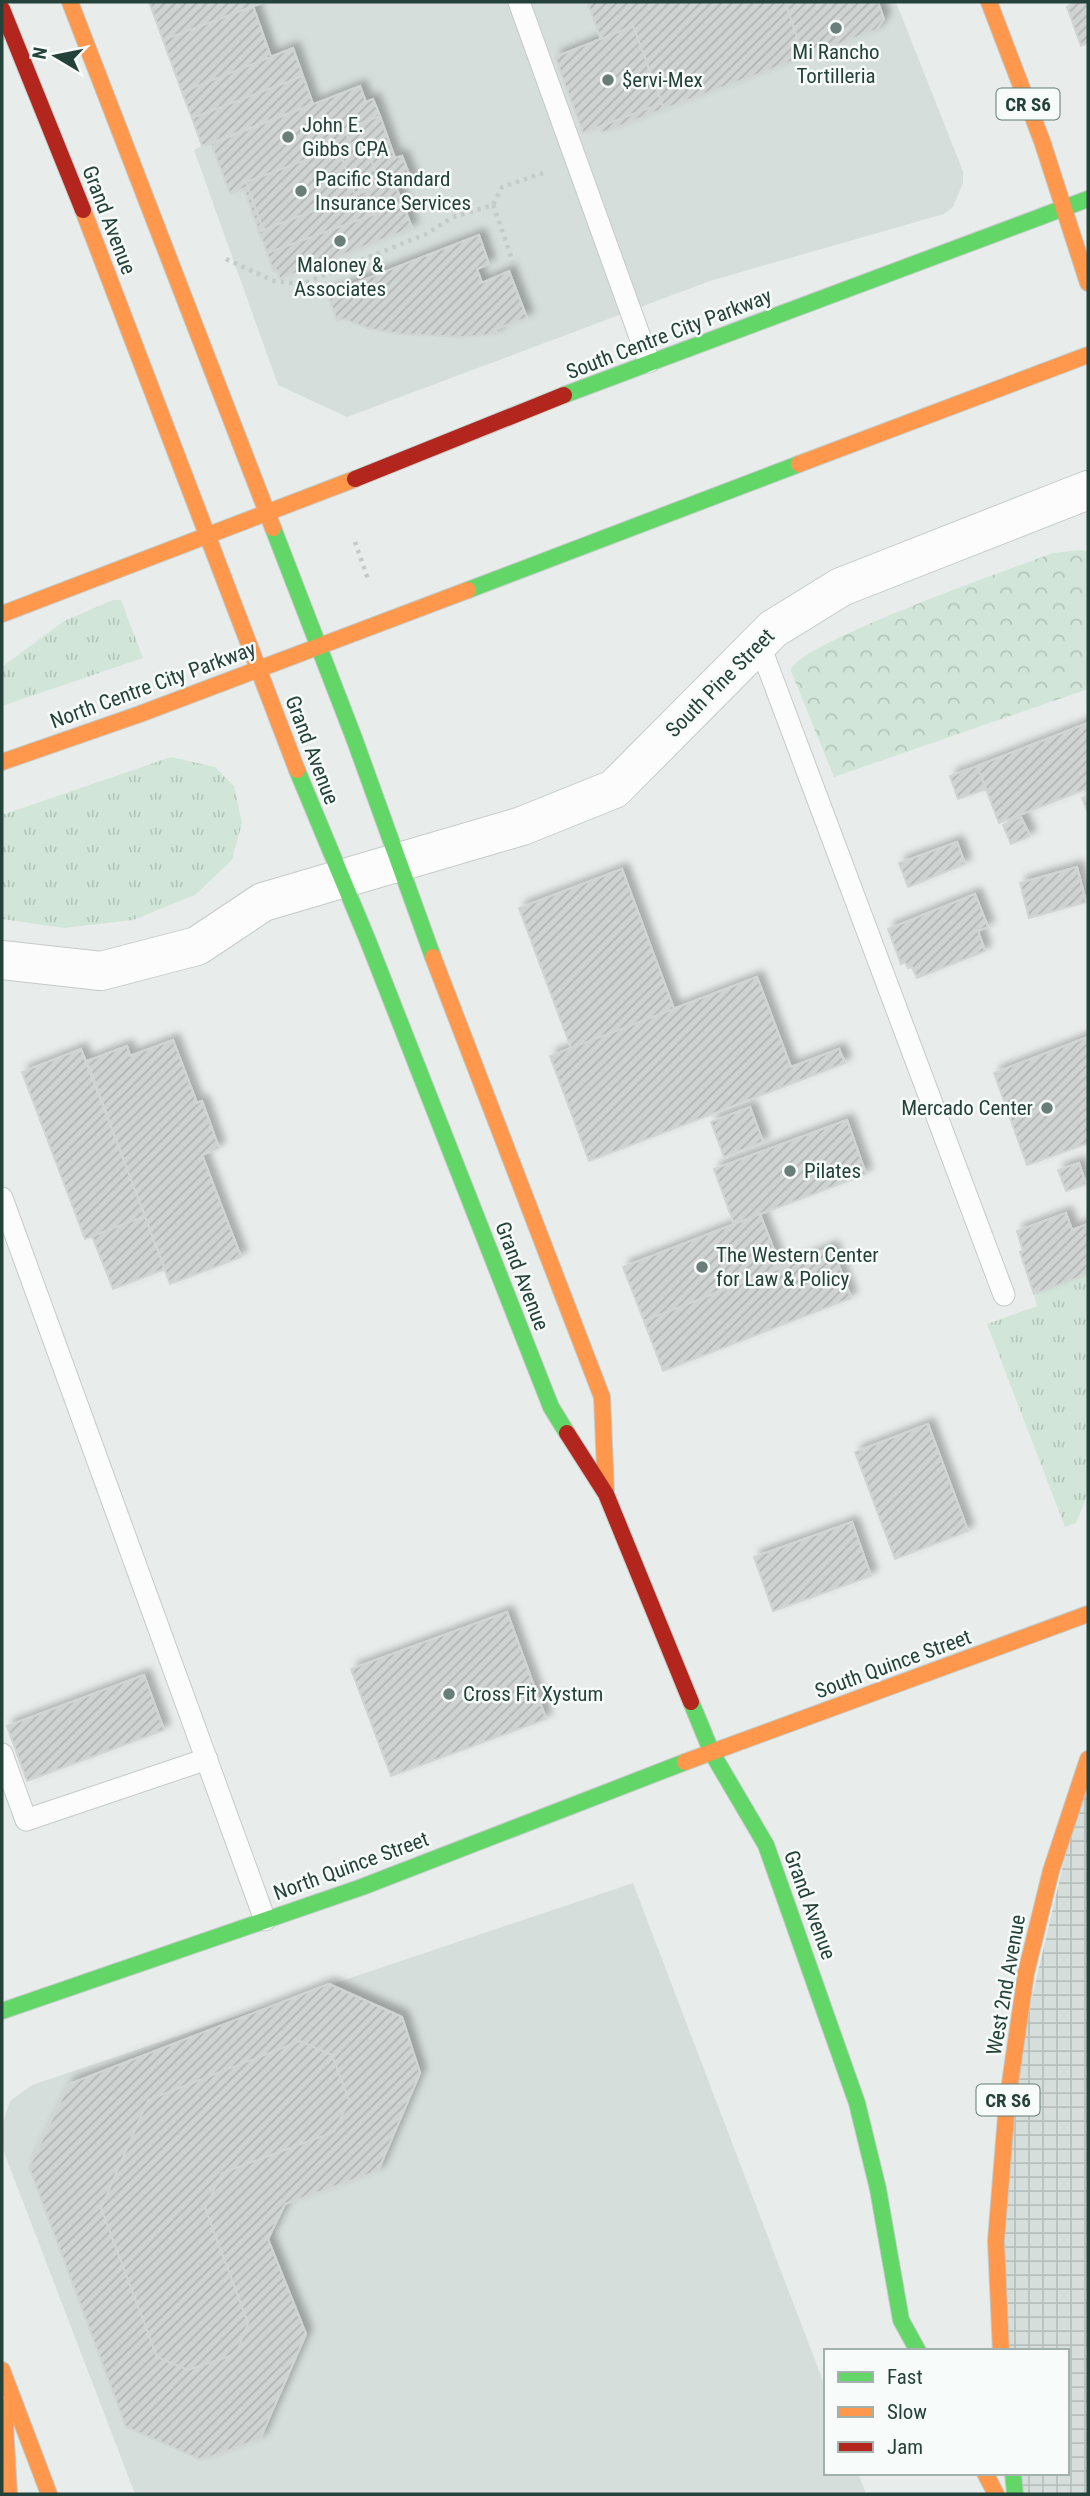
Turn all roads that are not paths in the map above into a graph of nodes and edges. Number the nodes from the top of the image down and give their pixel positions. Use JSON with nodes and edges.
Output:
{"nodes":[{"id":1,"x":69,"y":2,"type":"edge"},
{"id":2,"x":519,"y":2,"type":"edge"},
{"id":3,"x":989,"y":2,"type":"edge"},
{"id":4,"x":2,"y":9,"type":"edge"},
{"id":5,"x":1088,"y":199,"type":"edge"},
{"id":6,"x":1063,"y":208,"type":"junction"},
{"id":7,"x":1088,"y":283,"type":"edge"},
{"id":8,"x":1088,"y":355,"type":"edge"},
{"id":9,"x":649,"y":362,"type":"junction"},
{"id":10,"x":1088,"y":490,"type":"edge"},
{"id":11,"x":267,"y":515,"type":"junction"},
{"id":12,"x":208,"y":538,"type":"junction"},
{"id":13,"x":2,"y":614,"type":"edge"},
{"id":14,"x":759,"y":643,"type":"junction"},
{"id":15,"x":318,"y":646,"type":"junction"},
{"id":16,"x":259,"y":669,"type":"junction"},
{"id":17,"x":2,"y":762,"type":"edge"},
{"id":18,"x":397,"y":861,"type":"junction"},
{"id":19,"x":339,"y":878,"type":"junction"},
{"id":20,"x":2,"y":960,"type":"edge"},
{"id":21,"x":2,"y":1198,"type":"edge"},
{"id":22,"x":1004,"y":1295,"type":"dead end"},
{"id":23,"x":606,"y":1494,"type":"junction"},
{"id":24,"x":1088,"y":1614,"type":"edge"},
{"id":25,"x":712,"y":1753,"type":"junction"},
{"id":26,"x":2,"y":1754,"type":"edge"},
{"id":27,"x":207,"y":1759,"type":"junction"},
{"id":28,"x":1088,"y":1759,"type":"edge"},
{"id":29,"x":265,"y":1920,"type":"junction"},
{"id":30,"x":2,"y":2011,"type":"edge"},
{"id":31,"x":917,"y":2349,"type":"edge"},
{"id":32,"x":1001,"y":2349,"type":"edge"},
{"id":33,"x":2,"y":2372,"type":"edge"},
{"id":34,"x":986,"y":2475,"type":"edge"},
{"id":35,"x":1013,"y":2475,"type":"edge"},
{"id":36,"x":9,"y":2494,"type":"edge"},
{"id":37,"x":49,"y":2494,"type":"edge"},
{"id":38,"x":996,"y":2494,"type":"edge"},
{"id":39,"x":1015,"y":2494,"type":"edge"}],
"edges":[{"from":1,"to":11,"type":"main road","name":"Grand Avenue"},
{"from":2,"to":9,"type":"lane"},
{"from":3,"to":6,"type":"main road","number":"CR S6"},
{"from":4,"to":12,"type":"main road","name":"Grand Avenue"},
{"from":5,"to":6,"type":"main road","name":"South Centre City Parkway"},
{"from":6,"to":7,"type":"main road","number":"CR S6"},
{"from":6,"to":9,"type":"main road","name":"South Centre City Parkway"},
{"from":8,"to":15,"type":"main road"},
{"from":9,"to":11,"type":"main road","name":"South Centre City Parkway"},
{"from":10,"to":14,"type":"street","name":"South Pine Street"},
{"from":11,"to":12,"type":"main road"},
{"from":11,"to":15,"type":"main road","name":"Grand Avenue"},
{"from":12,"to":13,"type":"main road"},
{"from":12,"to":16,"type":"main road","name":"Grand Avenue"},
{"from":14,"to":18,"type":"street","name":"South Pine Street"},
{"from":14,"to":22,"type":"lane"},
{"from":15,"to":16,"type":"main road","name":"North Centre City Parkway"},
{"from":15,"to":18,"type":"main road","name":"Grand Avenue"},
{"from":16,"to":17,"type":"main road","name":"North Centre City Parkway"},
{"from":16,"to":19,"type":"main road","name":"Grand Avenue"},
{"from":18,"to":19,"type":"street","name":"South Pine Street"},
{"from":18,"to":23,"type":"main road","name":"Grand Avenue"},
{"from":19,"to":20,"type":"street","name":"South Pine Street"},
{"from":19,"to":23,"type":"main road","name":"Grand Avenue"},
{"from":21,"to":27,"type":"lane"},
{"from":23,"to":25,"type":"main road","name":"Grand Avenue"},
{"from":24,"to":25,"type":"main road","name":"South Quince Street"},
{"from":25,"to":29,"type":"main road","name":"North Quince Street"},
{"from":25,"to":31,"type":"main road","name":"Grand Avenue"},
{"from":26,"to":27,"type":"lane"},
{"from":27,"to":29,"type":"lane"},
{"from":28,"to":32,"type":"main road","name":"West 2nd Avenue","number":"CR S6"},
{"from":29,"to":30,"type":"main road","name":"North Quince Street"},
{"from":33,"to":36,"type":"main road"},
{"from":33,"to":37,"type":"main road"},
{"from":34,"to":38,"type":"main road"},
{"from":35,"to":39,"type":"main road"}]}
